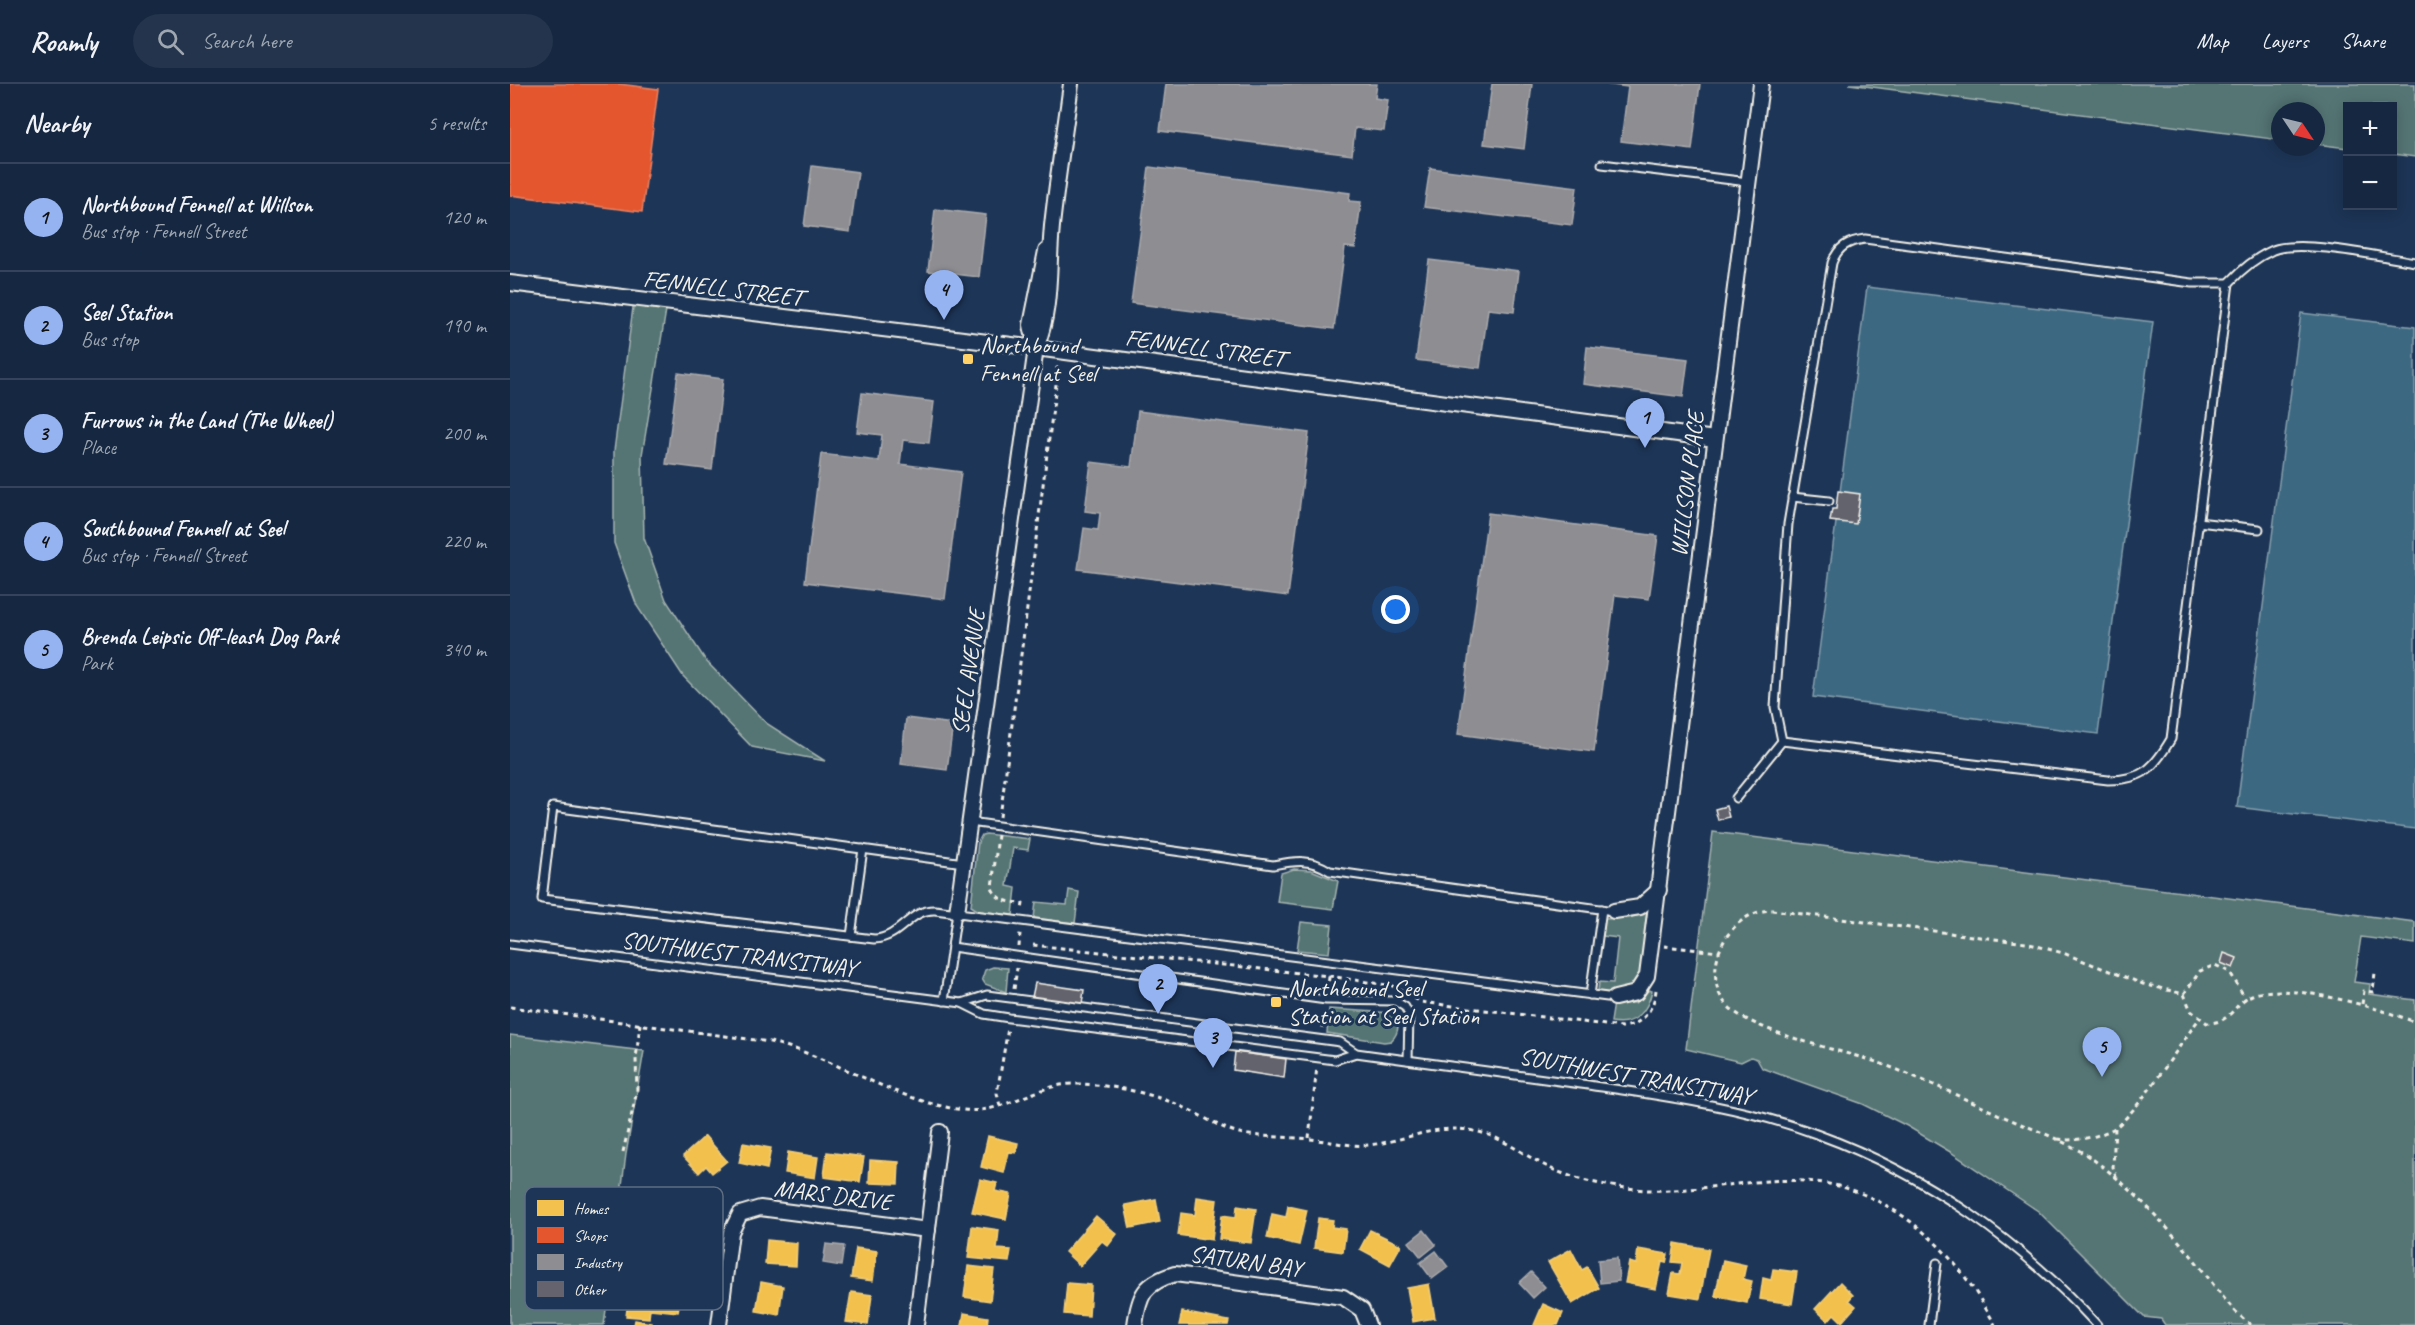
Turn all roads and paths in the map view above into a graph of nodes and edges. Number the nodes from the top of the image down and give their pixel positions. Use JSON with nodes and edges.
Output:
{"nodes":[{"id":1,"x":1071,"y":84,"type":"edge"},
{"id":2,"x":1761,"y":84,"type":"edge"},
{"id":3,"x":1602,"y":164,"type":"dead end"},
{"id":4,"x":1748,"y":182,"type":"junction"},
{"id":5,"x":2415,"y":262,"type":"edge"},
{"id":6,"x":510,"y":283,"type":"edge"},
{"id":7,"x":2229,"y":283,"type":"junction"},
{"id":8,"x":1036,"y":348,"type":"junction"},
{"id":9,"x":1715,"y":439,"type":"junction"},
{"id":10,"x":1792,"y":497,"type":"junction"},
{"id":11,"x":1829,"y":501,"type":"dead end"},
{"id":12,"x":2198,"y":522,"type":"junction"},
{"id":13,"x":2259,"y":529,"type":"dead end"},
{"id":14,"x":1782,"y":741,"type":"junction"},
{"id":15,"x":1736,"y":798,"type":"dead end"},
{"id":16,"x":970,"y":822,"type":"junction"},
{"id":17,"x":999,"y":826,"type":"junction"},
{"id":18,"x":863,"y":849,"type":"junction"},
{"id":19,"x":964,"y":863,"type":"junction"},
{"id":20,"x":1659,"y":890,"type":"junction"},
{"id":21,"x":1608,"y":910,"type":"junction"},
{"id":22,"x":957,"y":912,"type":"junction"},
{"id":23,"x":1021,"y":921,"type":"junction"},
{"id":24,"x":851,"y":936,"type":"junction"},
{"id":25,"x":510,"y":944,"type":"edge"},
{"id":26,"x":1031,"y":945,"type":"dead end"},
{"id":27,"x":952,"y":947,"type":"junction"},
{"id":28,"x":1692,"y":949,"type":"dead end"},
{"id":29,"x":1719,"y":952,"type":"junction"},
{"id":30,"x":1018,"y":957,"type":"junction"},
{"id":31,"x":2375,"y":972,"type":"dead end"},
{"id":32,"x":1329,"y":976,"type":"dead end"},
{"id":33,"x":2184,"y":994,"type":"junction"},
{"id":34,"x":1590,"y":995,"type":"junction"},
{"id":35,"x":1615,"y":998,"type":"joint"},
{"id":36,"x":1012,"y":999,"type":"junction"},
{"id":37,"x":2246,"y":1000,"type":"junction"},
{"id":38,"x":944,"y":1001,"type":"junction"},
{"id":39,"x":962,"y":1003,"type":"junction"},
{"id":40,"x":2362,"y":1004,"type":"junction"},
{"id":41,"x":510,"y":1007,"type":"edge"},
{"id":42,"x":1009,"y":1018,"type":"junction"},
{"id":43,"x":2199,"y":1018,"type":"junction"},
{"id":44,"x":2415,"y":1022,"type":"edge"},
{"id":45,"x":640,"y":1024,"type":"junction"},
{"id":46,"x":1356,"y":1053,"type":"junction"},
{"id":47,"x":1408,"y":1060,"type":"junction"},
{"id":48,"x":1000,"y":1106,"type":"junction"},
{"id":49,"x":2115,"y":1128,"type":"junction"},
{"id":50,"x":940,"y":1132,"type":"dead end"},
{"id":51,"x":2051,"y":1138,"type":"junction"},
{"id":52,"x":623,"y":1152,"type":"dead end"},
{"id":53,"x":2118,"y":1180,"type":"junction"},
{"id":54,"x":928,"y":1230,"type":"junction"},
{"id":55,"x":1937,"y":1263,"type":"dead end"},
{"id":56,"x":723,"y":1294,"type":"edge"},
{"id":57,"x":721,"y":1310,"type":"edge"},
{"id":58,"x":719,"y":1325,"type":"edge"},
{"id":59,"x":916,"y":1325,"type":"edge"},
{"id":60,"x":1135,"y":1325,"type":"edge"},
{"id":61,"x":1368,"y":1325,"type":"edge"},
{"id":62,"x":1929,"y":1325,"type":"edge"},
{"id":63,"x":1995,"y":1325,"type":"edge"},
{"id":64,"x":2097,"y":1325,"type":"edge"},
{"id":65,"x":2251,"y":1325,"type":"edge"}],
"edges":[{"from":1,"to":8,"type":"street","name":"SEEL AVENUE"},
{"from":2,"to":4,"type":"street","name":"WILLSON PLACE"},
{"from":3,"to":4,"type":"lane"},
{"from":4,"to":9,"type":"street","name":"WILLSON PLACE"},
{"from":5,"to":7,"type":"lane"},
{"from":6,"to":8,"type":"street","name":"FENNELL STREET"},
{"from":7,"to":10,"type":"lane"},
{"from":7,"to":12,"type":"lane"},
{"from":8,"to":9,"type":"street","name":"FENNELL STREET"},
{"from":8,"to":16,"type":"street","name":"SEEL AVENUE"},
{"from":8,"to":17,"type":"path"},
{"from":9,"to":20,"type":"street","name":"WILLSON PLACE"},
{"from":10,"to":11,"type":"lane"},
{"from":10,"to":14,"type":"lane"},
{"from":12,"to":13,"type":"lane"},
{"from":12,"to":14,"type":"lane"},
{"from":14,"to":15,"type":"lane"},
{"from":16,"to":17,"type":"lane"},
{"from":16,"to":19,"type":"street","name":"SEEL AVENUE"},
{"from":17,"to":21,"type":"lane"},
{"from":17,"to":23,"type":"path"},
{"from":18,"to":19,"type":"lane"},
{"from":18,"to":24,"type":"lane"},
{"from":18,"to":24,"type":"lane"},
{"from":19,"to":22,"type":"street","name":"SEEL AVENUE"},
{"from":20,"to":21,"type":"street"},
{"from":20,"to":35,"type":"street","name":"WILLSON PLACE"},
{"from":21,"to":34,"type":"lane"},
{"from":22,"to":23,"type":"lane"},
{"from":22,"to":24,"type":"lane"},
{"from":22,"to":27,"type":"lane","name":"SEEL AVENUE"},
{"from":23,"to":30,"type":"path"},
{"from":23,"to":34,"type":"lane"},
{"from":25,"to":38,"type":"lane","name":"SOUTHWEST TRANSITWAY"},
{"from":26,"to":32,"type":"path"},
{"from":27,"to":30,"type":"lane"},
{"from":27,"to":38,"type":"lane","name":"SEEL AVENUE"},
{"from":28,"to":29,"type":"path"},
{"from":29,"to":33,"type":"path"},
{"from":29,"to":51,"type":"path"},
{"from":30,"to":36,"type":"path"},
{"from":30,"to":47,"type":"lane"},
{"from":31,"to":40,"type":"path"},
{"from":33,"to":37,"type":"path"},
{"from":33,"to":43,"type":"path"},
{"from":34,"to":35,"type":"lane"},
{"from":36,"to":39,"type":"lane","name":"SOUTHWEST TRANSITWAY"},
{"from":36,"to":46,"type":"lane","name":"SOUTHWEST TRANSITWAY"},
{"from":37,"to":40,"type":"path"},
{"from":37,"to":43,"type":"path"},
{"from":38,"to":39,"type":"lane","name":"SOUTHWEST TRANSITWAY"},
{"from":39,"to":42,"type":"lane","name":"SOUTHWEST TRANSITWAY"},
{"from":40,"to":44,"type":"path"},
{"from":41,"to":45,"type":"path"},
{"from":42,"to":46,"type":"lane","name":"SOUTHWEST TRANSITWAY"},
{"from":42,"to":48,"type":"path"},
{"from":43,"to":49,"type":"path"},
{"from":45,"to":48,"type":"path"},
{"from":45,"to":52,"type":"path"},
{"from":46,"to":47,"type":"lane","name":"SOUTHWEST TRANSITWAY"},
{"from":47,"to":64,"type":"lane","name":"SOUTHWEST TRANSITWAY"},
{"from":48,"to":63,"type":"path"},
{"from":49,"to":51,"type":"path"},
{"from":49,"to":53,"type":"path"},
{"from":50,"to":54,"type":"street"},
{"from":51,"to":53,"type":"path"},
{"from":53,"to":65,"type":"path"},
{"from":54,"to":56,"type":"street","name":"MARS DRIVE"},
{"from":54,"to":59,"type":"street"},
{"from":55,"to":62,"type":"lane"},
{"from":57,"to":58,"type":"street","name":"MARS DRIVE"},
{"from":60,"to":61,"type":"street","name":"SATURN BAY"}]}
